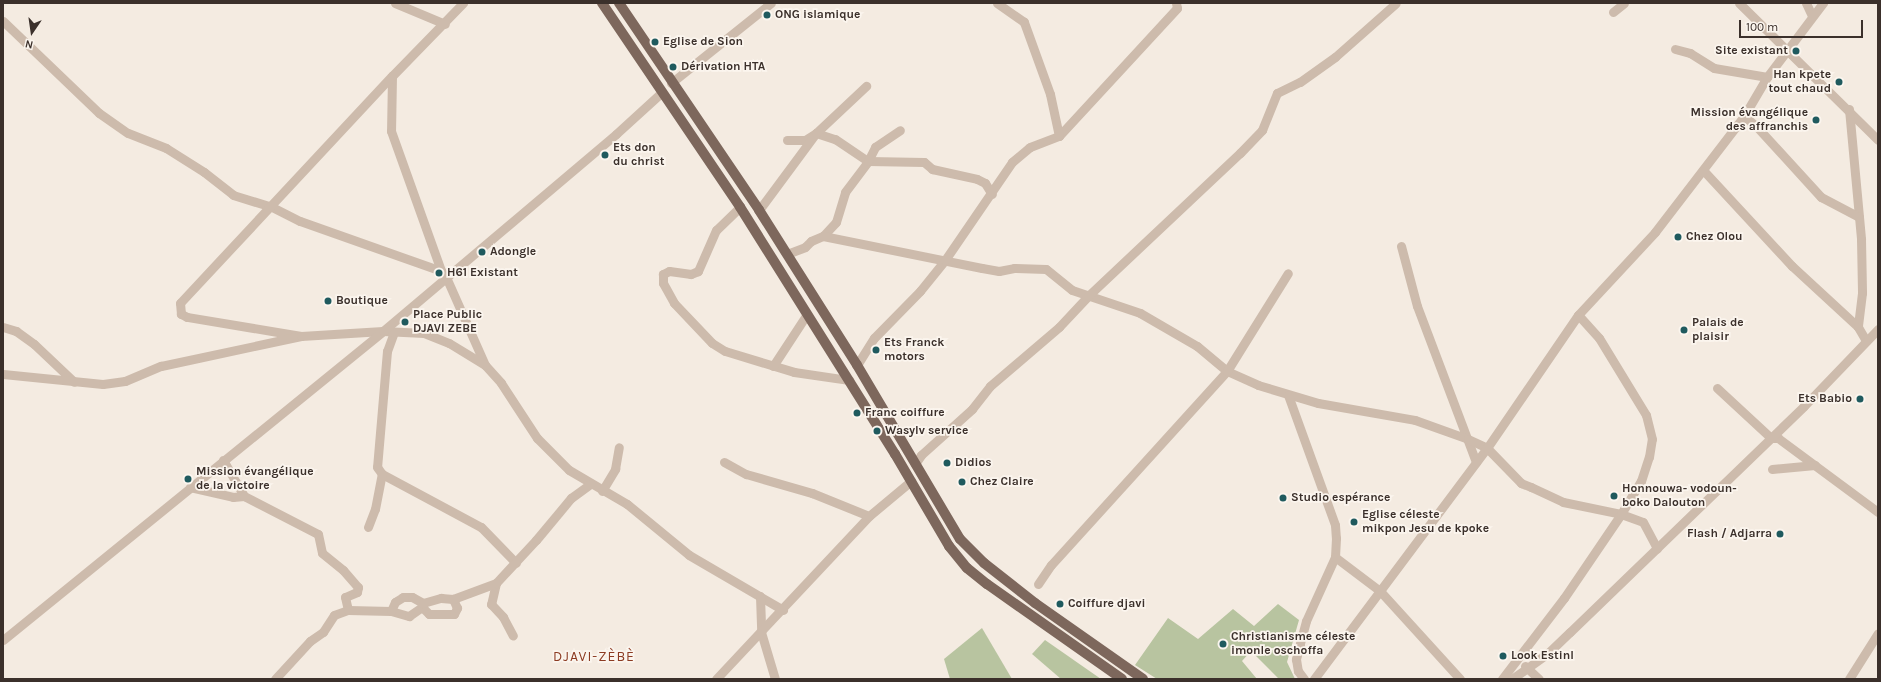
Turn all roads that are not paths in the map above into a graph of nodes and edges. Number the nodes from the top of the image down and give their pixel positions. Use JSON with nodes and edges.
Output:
{"nodes":[{"id":1,"x":395,"y":3,"type":"edge"},
{"id":2,"x":463,"y":3,"type":"edge"},
{"id":3,"x":602,"y":3,"type":"edge"},
{"id":4,"x":619,"y":3,"type":"edge"},
{"id":5,"x":771,"y":3,"type":"edge"},
{"id":6,"x":998,"y":3,"type":"edge"},
{"id":7,"x":1176,"y":3,"type":"edge"},
{"id":8,"x":1396,"y":3,"type":"edge"},
{"id":9,"x":1624,"y":3,"type":"edge"},
{"id":10,"x":1739,"y":3,"type":"edge"},
{"id":11,"x":1806,"y":3,"type":"edge"},
{"id":12,"x":1823,"y":3,"type":"edge"},
{"id":13,"x":1613,"y":12,"type":"dead end"},
{"id":14,"x":1812,"y":16,"type":"junction"},
{"id":15,"x":3,"y":21,"type":"edge"},
{"id":16,"x":445,"y":24,"type":"junction"},
{"id":17,"x":1675,"y":49,"type":"dead end"},
{"id":18,"x":1788,"y":52,"type":"junction"},
{"id":19,"x":392,"y":76,"type":"junction"},
{"id":20,"x":1767,"y":76,"type":"junction"},
{"id":21,"x":671,"y":83,"type":"junction"},
{"id":22,"x":866,"y":86,"type":"dead end"},
{"id":23,"x":661,"y":93,"type":"junction"},
{"id":24,"x":1849,"y":109,"type":"junction"},
{"id":25,"x":1744,"y":116,"type":"junction"},
{"id":26,"x":900,"y":130,"type":"dead end"},
{"id":27,"x":816,"y":133,"type":"junction"},
{"id":28,"x":1059,"y":136,"type":"junction"},
{"id":29,"x":787,"y":140,"type":"dead end"},
{"id":30,"x":1878,"y":140,"type":"edge"},
{"id":31,"x":868,"y":161,"type":"junction"},
{"id":32,"x":1703,"y":170,"type":"junction"},
{"id":33,"x":992,"y":194,"type":"junction"},
{"id":34,"x":272,"y":207,"type":"junction"},
{"id":35,"x":740,"y":207,"type":"junction"},
{"id":36,"x":759,"y":210,"type":"junction"},
{"id":37,"x":1859,"y":217,"type":"junction"},
{"id":38,"x":823,"y":236,"type":"junction"},
{"id":39,"x":1401,"y":246,"type":"dead end"},
{"id":40,"x":787,"y":254,"type":"junction"},
{"id":41,"x":945,"y":260,"type":"junction"},
{"id":42,"x":1288,"y":273,"type":"dead end"},
{"id":43,"x":443,"y":274,"type":"junction"},
{"id":44,"x":1088,"y":296,"type":"junction"},
{"id":45,"x":807,"y":314,"type":"junction"},
{"id":46,"x":1578,"y":315,"type":"junction"},
{"id":47,"x":3,"y":327,"type":"edge"},
{"id":48,"x":1858,"y":327,"type":"junction"},
{"id":49,"x":1878,"y":329,"type":"edge"},
{"id":50,"x":382,"y":331,"type":"junction"},
{"id":51,"x":394,"y":332,"type":"junction"},
{"id":52,"x":300,"y":336,"type":"junction"},
{"id":53,"x":1866,"y":341,"type":"junction"},
{"id":54,"x":485,"y":365,"type":"junction"},
{"id":55,"x":857,"y":365,"type":"junction"},
{"id":56,"x":773,"y":366,"type":"junction"},
{"id":57,"x":1228,"y":371,"type":"junction"},
{"id":58,"x":3,"y":374,"type":"edge"},
{"id":59,"x":849,"y":380,"type":"junction"},
{"id":60,"x":74,"y":382,"type":"junction"},
{"id":61,"x":1717,"y":388,"type":"dead end"},
{"id":62,"x":1288,"y":396,"type":"junction"},
{"id":63,"x":1771,"y":438,"type":"junction"},
{"id":64,"x":1468,"y":440,"type":"junction"},
{"id":65,"x":619,"y":447,"type":"dead end"},
{"id":66,"x":1487,"y":448,"type":"junction"},
{"id":67,"x":223,"y":460,"type":"junction"},
{"id":68,"x":724,"y":462,"type":"dead end"},
{"id":69,"x":1476,"y":462,"type":"junction"},
{"id":70,"x":915,"y":464,"type":"junction"},
{"id":71,"x":1815,"y":465,"type":"junction"},
{"id":72,"x":1772,"y":469,"type":"dead end"},
{"id":73,"x":382,"y":474,"type":"junction"},
{"id":74,"x":910,"y":481,"type":"junction"},
{"id":75,"x":590,"y":484,"type":"junction"},
{"id":76,"x":190,"y":487,"type":"junction"},
{"id":77,"x":602,"y":490,"type":"junction"},
{"id":78,"x":244,"y":496,"type":"junction"},
{"id":79,"x":1878,"y":512,"type":"edge"},
{"id":80,"x":1622,"y":514,"type":"junction"},
{"id":81,"x":869,"y":516,"type":"junction"},
{"id":82,"x":368,"y":527,"type":"dead end"},
{"id":83,"x":1657,"y":548,"type":"junction"},
{"id":84,"x":1335,"y":557,"type":"junction"},
{"id":85,"x":516,"y":563,"type":"junction"},
{"id":86,"x":496,"y":583,"type":"junction"},
{"id":87,"x":1038,"y":584,"type":"dead end"},
{"id":88,"x":1380,"y":591,"type":"junction"},
{"id":89,"x":760,"y":596,"type":"junction"},
{"id":90,"x":453,"y":598,"type":"junction"},
{"id":91,"x":423,"y":605,"type":"junction"},
{"id":92,"x":348,"y":610,"type":"junction"},
{"id":93,"x":783,"y":610,"type":"junction"},
{"id":94,"x":391,"y":611,"type":"junction"},
{"id":95,"x":761,"y":632,"type":"junction"},
{"id":96,"x":1878,"y":633,"type":"edge"},
{"id":97,"x":513,"y":636,"type":"dead end"},
{"id":98,"x":3,"y":640,"type":"edge"},
{"id":99,"x":1516,"y":662,"type":"junction"},
{"id":100,"x":1529,"y":668,"type":"junction"},
{"id":101,"x":275,"y":679,"type":"edge"},
{"id":102,"x":716,"y":679,"type":"edge"},
{"id":103,"x":775,"y":679,"type":"edge"},
{"id":104,"x":1122,"y":679,"type":"edge"},
{"id":105,"x":1143,"y":679,"type":"edge"},
{"id":106,"x":1304,"y":679,"type":"edge"},
{"id":107,"x":1314,"y":679,"type":"edge"},
{"id":108,"x":1460,"y":679,"type":"edge"},
{"id":109,"x":1502,"y":679,"type":"edge"},
{"id":110,"x":1512,"y":679,"type":"edge"},
{"id":111,"x":1540,"y":679,"type":"edge"},
{"id":112,"x":1850,"y":679,"type":"edge"}],
"edges":[{"from":1,"to":16,"type":"street"},
{"from":2,"to":16,"type":"street"},
{"from":3,"to":23,"type":"main road"},
{"from":4,"to":21,"type":"main road"},
{"from":5,"to":21,"type":"street"},
{"from":6,"to":28,"type":"street"},
{"from":7,"to":28,"type":"street"},
{"from":8,"to":44,"type":"street"},
{"from":9,"to":13,"type":"street"},
{"from":10,"to":18,"type":"street"},
{"from":11,"to":14,"type":"street"},
{"from":12,"to":14,"type":"street"},
{"from":14,"to":18,"type":"street"},
{"from":15,"to":34,"type":"street"},
{"from":16,"to":19,"type":"street"},
{"from":17,"to":20,"type":"street"},
{"from":18,"to":20,"type":"street"},
{"from":18,"to":24,"type":"street"},
{"from":19,"to":34,"type":"street"},
{"from":19,"to":43,"type":"street"},
{"from":20,"to":25,"type":"street"},
{"from":21,"to":36,"type":"main road"},
{"from":22,"to":27,"type":"street"},
{"from":23,"to":35,"type":"main road"},
{"from":23,"to":43,"type":"street"},
{"from":24,"to":30,"type":"street"},
{"from":24,"to":37,"type":"street"},
{"from":25,"to":32,"type":"street"},
{"from":25,"to":37,"type":"street"},
{"from":26,"to":31,"type":"street"},
{"from":27,"to":29,"type":"street"},
{"from":27,"to":31,"type":"street"},
{"from":27,"to":36,"type":"street"},
{"from":28,"to":33,"type":"street"},
{"from":31,"to":33,"type":"street"},
{"from":31,"to":38,"type":"street"},
{"from":32,"to":46,"type":"street"},
{"from":32,"to":48,"type":"street"},
{"from":33,"to":41,"type":"street"},
{"from":34,"to":43,"type":"street"},
{"from":34,"to":52,"type":"street"},
{"from":35,"to":45,"type":"main road"},
{"from":35,"to":56,"type":"street"},
{"from":36,"to":40,"type":"main road"},
{"from":37,"to":48,"type":"street"},
{"from":38,"to":40,"type":"street"},
{"from":38,"to":41,"type":"street"},
{"from":39,"to":64,"type":"street"},
{"from":40,"to":55,"type":"main road"},
{"from":41,"to":44,"type":"street"},
{"from":41,"to":55,"type":"street"},
{"from":42,"to":57,"type":"street"},
{"from":43,"to":50,"type":"street"},
{"from":43,"to":54,"type":"street"},
{"from":44,"to":57,"type":"street"},
{"from":44,"to":70,"type":"street"},
{"from":45,"to":56,"type":"street"},
{"from":45,"to":59,"type":"main road"},
{"from":46,"to":66,"type":"street"},
{"from":46,"to":80,"type":"street"},
{"from":47,"to":60,"type":"street"},
{"from":48,"to":53,"type":"street"},
{"from":49,"to":53,"type":"street"},
{"from":50,"to":51,"type":"street"},
{"from":50,"to":52,"type":"street"},
{"from":50,"to":67,"type":"street"},
{"from":51,"to":54,"type":"street"},
{"from":51,"to":73,"type":"street"},
{"from":52,"to":60,"type":"street"},
{"from":53,"to":63,"type":"street"},
{"from":54,"to":75,"type":"street"},
{"from":55,"to":70,"type":"main road"},
{"from":56,"to":59,"type":"street"},
{"from":57,"to":62,"type":"street"},
{"from":57,"to":87,"type":"street"},
{"from":58,"to":60,"type":"street"},
{"from":59,"to":74,"type":"main road"},
{"from":61,"to":63,"type":"street"},
{"from":62,"to":64,"type":"street"},
{"from":62,"to":84,"type":"street"},
{"from":63,"to":71,"type":"street"},
{"from":63,"to":83,"type":"street"},
{"from":64,"to":66,"type":"street"},
{"from":64,"to":69,"type":"street"},
{"from":65,"to":77,"type":"street"},
{"from":66,"to":69,"type":"street"},
{"from":66,"to":80,"type":"street"},
{"from":67,"to":76,"type":"street"},
{"from":67,"to":78,"type":"street"},
{"from":68,"to":81,"type":"street"},
{"from":69,"to":88,"type":"street"},
{"from":70,"to":105,"type":"main road"},
{"from":71,"to":72,"type":"street"},
{"from":71,"to":79,"type":"street"},
{"from":73,"to":82,"type":"street"},
{"from":73,"to":85,"type":"street"},
{"from":74,"to":81,"type":"street"},
{"from":74,"to":104,"type":"main road"},
{"from":75,"to":77,"type":"street"},
{"from":75,"to":85,"type":"street"},
{"from":76,"to":78,"type":"street"},
{"from":76,"to":98,"type":"street"},
{"from":77,"to":89,"type":"street"},
{"from":78,"to":92,"type":"street"},
{"from":80,"to":83,"type":"street"},
{"from":80,"to":99,"type":"street"},
{"from":81,"to":93,"type":"street"},
{"from":83,"to":100,"type":"street"},
{"from":84,"to":88,"type":"street"},
{"from":84,"to":106,"type":"street"},
{"from":85,"to":86,"type":"street"},
{"from":86,"to":90,"type":"street"},
{"from":86,"to":97,"type":"street"},
{"from":88,"to":107,"type":"street"},
{"from":88,"to":108,"type":"street"},
{"from":89,"to":93,"type":"street"},
{"from":89,"to":95,"type":"street"},
{"from":90,"to":91,"type":"street"},
{"from":90,"to":91,"type":"street"},
{"from":91,"to":94,"type":"street"},
{"from":91,"to":94,"type":"street"},
{"from":92,"to":94,"type":"street"},
{"from":92,"to":101,"type":"street"},
{"from":93,"to":95,"type":"street"},
{"from":95,"to":102,"type":"street"},
{"from":95,"to":103,"type":"street"},
{"from":96,"to":112,"type":"street"},
{"from":99,"to":100,"type":"street"},
{"from":99,"to":109,"type":"street"},
{"from":100,"to":110,"type":"street"},
{"from":100,"to":111,"type":"street"}]}
